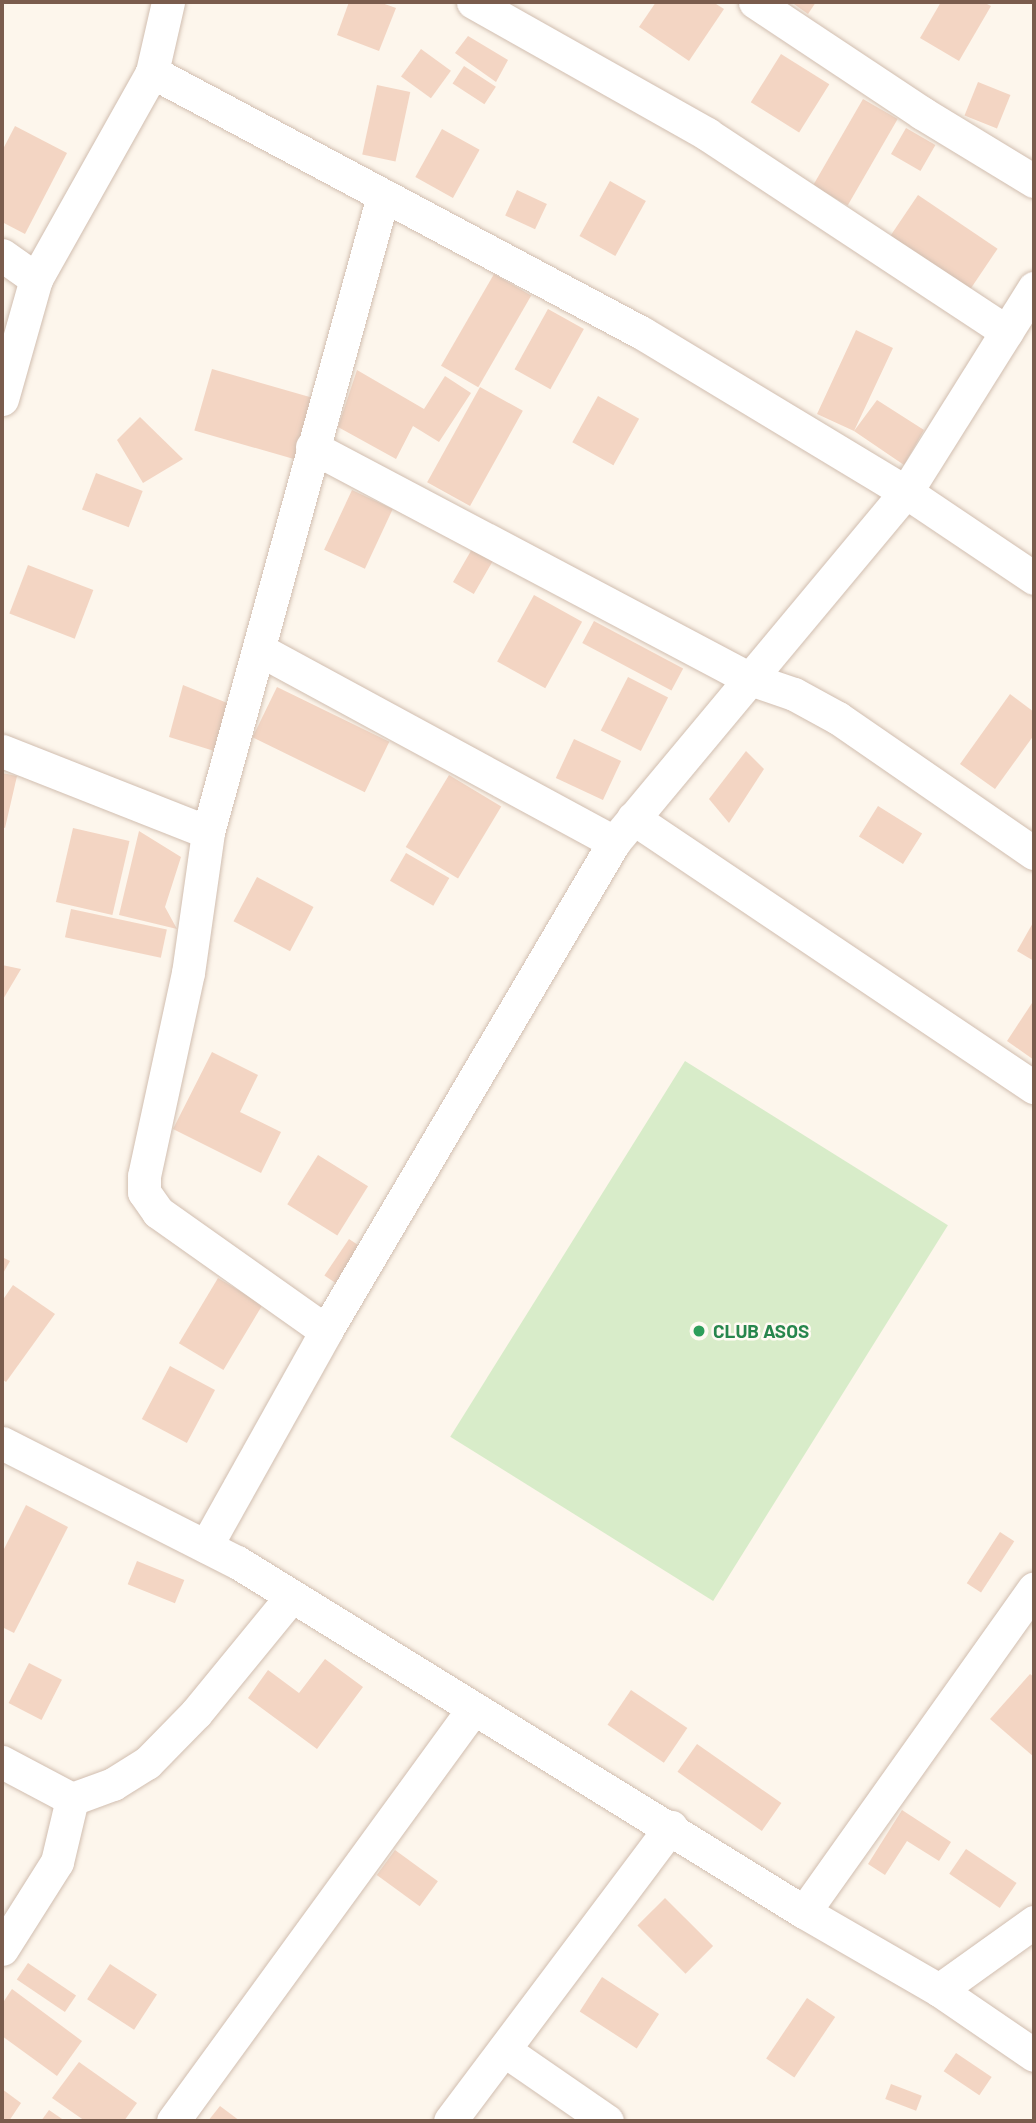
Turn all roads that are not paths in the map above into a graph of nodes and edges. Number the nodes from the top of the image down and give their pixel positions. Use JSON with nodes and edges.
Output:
{"nodes":[{"id":1,"x":168,"y":2,"type":"edge"},
{"id":2,"x":472,"y":2,"type":"edge"},
{"id":3,"x":755,"y":2,"type":"edge"},
{"id":4,"x":152,"y":72,"type":"junction"},
{"id":5,"x":1034,"y":181,"type":"edge"},
{"id":6,"x":383,"y":196,"type":"junction"},
{"id":7,"x":2,"y":255,"type":"edge"},
{"id":8,"x":36,"y":279,"type":"junction"},
{"id":9,"x":1034,"y":288,"type":"edge"},
{"id":10,"x":1007,"y":332,"type":"junction"},
{"id":11,"x":2,"y":399,"type":"edge"},
{"id":12,"x":312,"y":447,"type":"junction"},
{"id":13,"x":906,"y":492,"type":"junction"},
{"id":14,"x":1034,"y":578,"type":"edge"},
{"id":15,"x":260,"y":650,"type":"junction"},
{"id":16,"x":750,"y":679,"type":"junction"},
{"id":17,"x":2,"y":751,"type":"edge"},
{"id":18,"x":623,"y":830,"type":"junction"},
{"id":19,"x":208,"y":832,"type":"junction"},
{"id":20,"x":1034,"y":853,"type":"edge"},
{"id":21,"x":1034,"y":1087,"type":"edge"},
{"id":22,"x":326,"y":1331,"type":"junction"},
{"id":23,"x":2,"y":1443,"type":"edge"},
{"id":24,"x":206,"y":1546,"type":"junction"},
{"id":25,"x":1034,"y":1588,"type":"edge"},
{"id":26,"x":291,"y":1597,"type":"junction"},
{"id":27,"x":473,"y":1709,"type":"junction"},
{"id":28,"x":2,"y":1762,"type":"edge"},
{"id":29,"x":72,"y":1799,"type":"junction"},
{"id":30,"x":671,"y":1827,"type":"junction"},
{"id":31,"x":804,"y":1912,"type":"junction"},
{"id":32,"x":1034,"y":1922,"type":"edge"},
{"id":33,"x":2,"y":1949,"type":"edge"},
{"id":34,"x":939,"y":1990,"type":"junction"},
{"id":35,"x":504,"y":2050,"type":"junction"},
{"id":36,"x":1034,"y":2055,"type":"edge"},
{"id":37,"x":173,"y":2121,"type":"edge"},
{"id":38,"x":450,"y":2121,"type":"edge"},
{"id":39,"x":607,"y":2121,"type":"edge"}],
"edges":[{"from":1,"to":4,"type":"street"},
{"from":2,"to":10,"type":"street"},
{"from":3,"to":5,"type":"street"},
{"from":4,"to":6,"type":"street"},
{"from":4,"to":8,"type":"street"},
{"from":6,"to":12,"type":"street"},
{"from":6,"to":13,"type":"street"},
{"from":7,"to":8,"type":"street"},
{"from":8,"to":11,"type":"street"},
{"from":9,"to":10,"type":"street"},
{"from":10,"to":13,"type":"street"},
{"from":12,"to":15,"type":"street"},
{"from":12,"to":16,"type":"street"},
{"from":13,"to":14,"type":"street"},
{"from":13,"to":16,"type":"street"},
{"from":15,"to":18,"type":"street"},
{"from":15,"to":19,"type":"street"},
{"from":16,"to":18,"type":"street"},
{"from":16,"to":20,"type":"street"},
{"from":17,"to":19,"type":"street"},
{"from":18,"to":21,"type":"street"},
{"from":18,"to":22,"type":"street"},
{"from":19,"to":22,"type":"street"},
{"from":22,"to":24,"type":"street"},
{"from":23,"to":24,"type":"street"},
{"from":24,"to":26,"type":"street"},
{"from":25,"to":31,"type":"street"},
{"from":26,"to":27,"type":"street"},
{"from":26,"to":29,"type":"street"},
{"from":27,"to":30,"type":"street"},
{"from":27,"to":37,"type":"street"},
{"from":28,"to":29,"type":"street"},
{"from":29,"to":33,"type":"street"},
{"from":30,"to":31,"type":"street"},
{"from":30,"to":35,"type":"street"},
{"from":31,"to":34,"type":"street"},
{"from":32,"to":34,"type":"street"},
{"from":34,"to":36,"type":"street"},
{"from":35,"to":38,"type":"street"},
{"from":35,"to":39,"type":"street"}]}
